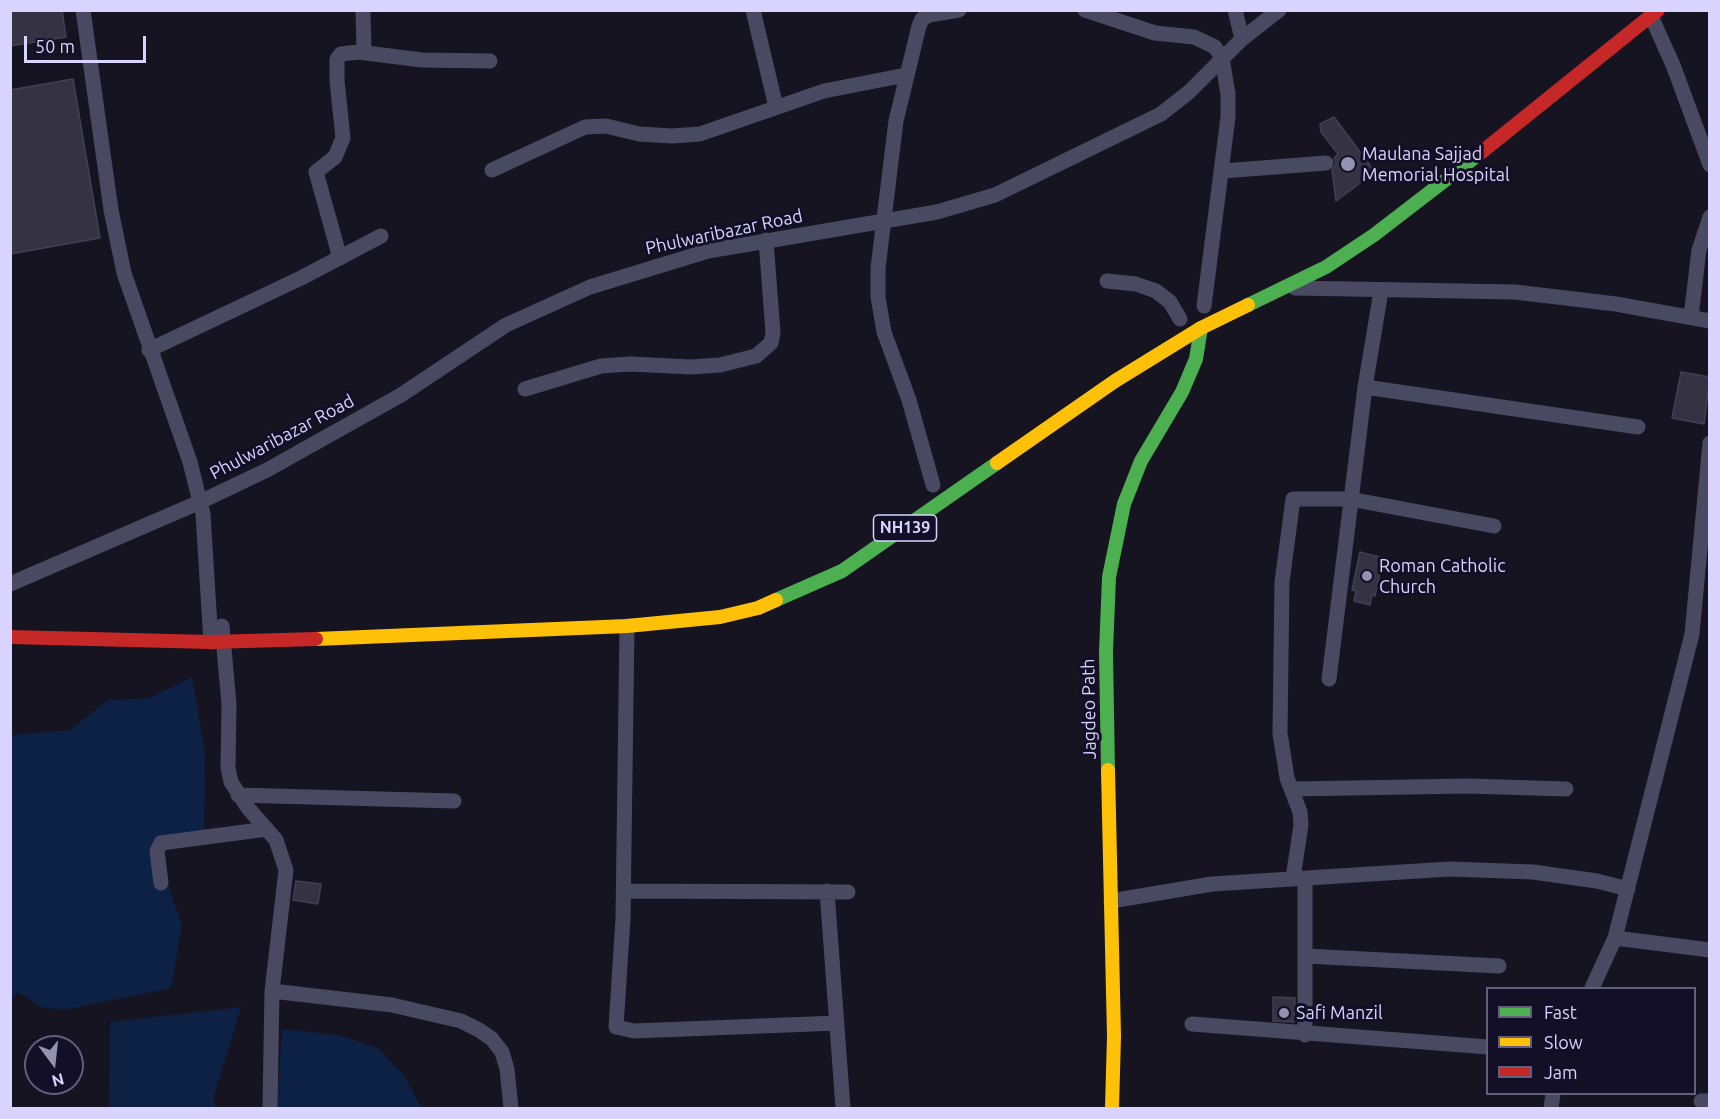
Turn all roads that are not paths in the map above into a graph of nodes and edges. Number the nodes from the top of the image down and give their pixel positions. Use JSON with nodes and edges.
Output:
{"nodes":[{"id":1,"x":83,"y":10,"type":"edge"},
{"id":2,"x":363,"y":10,"type":"edge"},
{"id":3,"x":753,"y":10,"type":"edge"},
{"id":4,"x":958,"y":10,"type":"edge"},
{"id":5,"x":1085,"y":10,"type":"edge"},
{"id":6,"x":1235,"y":10,"type":"edge"},
{"id":7,"x":1279,"y":10,"type":"edge"},
{"id":8,"x":1655,"y":13,"type":"edge"},
{"id":9,"x":922,"y":15,"type":"edge"},
{"id":10,"x":1242,"y":39,"type":"junction"},
{"id":11,"x":364,"y":52,"type":"junction"},
{"id":12,"x":1222,"y":58,"type":"junction"},
{"id":13,"x":490,"y":61,"type":"dead end"},
{"id":14,"x":906,"y":75,"type":"junction"},
{"id":15,"x":776,"y":107,"type":"junction"},
{"id":16,"x":1326,"y":163,"type":"dead end"},
{"id":17,"x":1710,"y":165,"type":"edge"},
{"id":18,"x":492,"y":170,"type":"dead end"},
{"id":19,"x":1222,"y":171,"type":"junction"},
{"id":20,"x":1402,"y":192,"type":"dead end"},
{"id":21,"x":1412,"y":207,"type":"junction"},
{"id":22,"x":1710,"y":217,"type":"edge"},
{"id":23,"x":886,"y":220,"type":"junction"},
{"id":24,"x":381,"y":236,"type":"dead end"},
{"id":25,"x":766,"y":240,"type":"junction"},
{"id":26,"x":340,"y":258,"type":"junction"},
{"id":27,"x":1107,"y":281,"type":"dead end"},
{"id":28,"x":1286,"y":287,"type":"junction"},
{"id":29,"x":1381,"y":291,"type":"junction"},
{"id":30,"x":1210,"y":304,"type":"joint"},
{"id":31,"x":1691,"y":317,"type":"junction"},
{"id":32,"x":1710,"y":321,"type":"edge"},
{"id":33,"x":1175,"y":322,"type":"joint"},
{"id":34,"x":1200,"y":328,"type":"junction"},
{"id":35,"x":150,"y":350,"type":"junction"},
{"id":36,"x":1365,"y":387,"type":"junction"},
{"id":37,"x":525,"y":389,"type":"dead end"},
{"id":38,"x":1638,"y":427,"type":"dead end"},
{"id":39,"x":1710,"y":443,"type":"edge"},
{"id":40,"x":933,"y":485,"type":"dead end"},
{"id":41,"x":1350,"y":498,"type":"junction"},
{"id":42,"x":200,"y":502,"type":"junction"},
{"id":43,"x":1494,"y":526,"type":"dead end"},
{"id":44,"x":10,"y":584,"type":"edge"},
{"id":45,"x":399,"y":617,"type":"dead end"},
{"id":46,"x":279,"y":623,"type":"dead end"},
{"id":47,"x":627,"y":626,"type":"junction"},
{"id":48,"x":217,"y":631,"type":"junction"},
{"id":49,"x":399,"y":635,"type":"junction"},
{"id":50,"x":10,"y":638,"type":"edge"},
{"id":51,"x":279,"y":640,"type":"junction"},
{"id":52,"x":1329,"y":679,"type":"dead end"},
{"id":53,"x":1292,"y":789,"type":"junction"},
{"id":54,"x":1566,"y":789,"type":"dead end"},
{"id":55,"x":238,"y":795,"type":"junction"},
{"id":56,"x":453,"y":801,"type":"dead end"},
{"id":57,"x":267,"y":829,"type":"junction"},
{"id":58,"x":1299,"y":879,"type":"junction"},
{"id":59,"x":161,"y":883,"type":"dead end"},
{"id":60,"x":1628,"y":889,"type":"junction"},
{"id":61,"x":624,"y":891,"type":"junction"},
{"id":62,"x":826,"y":891,"type":"junction"},
{"id":63,"x":848,"y":892,"type":"dead end"},
{"id":64,"x":1111,"y":901,"type":"junction"},
{"id":65,"x":1615,"y":938,"type":"junction"},
{"id":66,"x":1710,"y":950,"type":"edge"},
{"id":67,"x":1306,"y":956,"type":"junction"},
{"id":68,"x":1499,"y":966,"type":"dead end"},
{"id":69,"x":1592,"y":987,"type":"edge"},
{"id":70,"x":273,"y":991,"type":"junction"},
{"id":71,"x":837,"y":1023,"type":"junction"},
{"id":72,"x":1192,"y":1024,"type":"dead end"},
{"id":73,"x":1305,"y":1035,"type":"junction"},
{"id":74,"x":1486,"y":1047,"type":"edge"},
{"id":75,"x":270,"y":1108,"type":"edge"},
{"id":76,"x":511,"y":1108,"type":"edge"},
{"id":77,"x":843,"y":1108,"type":"edge"},
{"id":78,"x":1112,"y":1108,"type":"edge"}],
"edges":[{"from":1,"to":35,"type":"street"},
{"from":2,"to":11,"type":"street"},
{"from":3,"to":15,"type":"street"},
{"from":4,"to":9,"type":"street"},
{"from":5,"to":12,"type":"street"},
{"from":6,"to":10,"type":"street"},
{"from":7,"to":10,"type":"street","name":"Phulwaribazar Road"},
{"from":8,"to":17,"type":"street"},
{"from":8,"to":21,"type":"main road","number":"NH139"},
{"from":9,"to":14,"type":"street"},
{"from":10,"to":12,"type":"street","name":"Phulwaribazar Road"},
{"from":11,"to":13,"type":"street"},
{"from":11,"to":26,"type":"street"},
{"from":12,"to":19,"type":"street"},
{"from":12,"to":23,"type":"street","name":"Phulwaribazar Road"},
{"from":14,"to":15,"type":"street"},
{"from":14,"to":23,"type":"street"},
{"from":15,"to":18,"type":"street"},
{"from":16,"to":19,"type":"street"},
{"from":19,"to":30,"type":"street"},
{"from":20,"to":21,"type":"main road"},
{"from":21,"to":28,"type":"main road","number":"NH139"},
{"from":22,"to":31,"type":"street"},
{"from":23,"to":25,"type":"street","name":"Phulwaribazar Road"},
{"from":23,"to":40,"type":"street"},
{"from":24,"to":26,"type":"street"},
{"from":25,"to":37,"type":"street"},
{"from":25,"to":42,"type":"street","name":"Phulwaribazar Road"},
{"from":26,"to":35,"type":"street"},
{"from":27,"to":33,"type":"street"},
{"from":28,"to":29,"type":"street"},
{"from":28,"to":34,"type":"main road","number":"NH139"},
{"from":29,"to":31,"type":"street"},
{"from":29,"to":36,"type":"street"},
{"from":30,"to":33,"type":"main road"},
{"from":31,"to":32,"type":"street"},
{"from":34,"to":47,"type":"main road","number":"NH139"},
{"from":34,"to":64,"type":"main road","name":"Jagdeo Path"},
{"from":35,"to":42,"type":"street"},
{"from":36,"to":38,"type":"street"},
{"from":36,"to":41,"type":"street"},
{"from":39,"to":60,"type":"street"},
{"from":41,"to":43,"type":"street"},
{"from":41,"to":52,"type":"street"},
{"from":41,"to":53,"type":"street"},
{"from":42,"to":44,"type":"street","name":"Phulwaribazar Road"},
{"from":42,"to":48,"type":"street"},
{"from":45,"to":49,"type":"main road"},
{"from":46,"to":51,"type":"main road"},
{"from":47,"to":49,"type":"main road","number":"NH139"},
{"from":47,"to":61,"type":"street"},
{"from":48,"to":50,"type":"main road","number":"NH139"},
{"from":48,"to":51,"type":"main road","number":"NH139"},
{"from":48,"to":55,"type":"street"},
{"from":49,"to":51,"type":"main road","number":"NH139"},
{"from":53,"to":54,"type":"street"},
{"from":53,"to":58,"type":"street"},
{"from":55,"to":56,"type":"street"},
{"from":55,"to":57,"type":"street"},
{"from":57,"to":59,"type":"street"},
{"from":57,"to":70,"type":"street"},
{"from":58,"to":60,"type":"street"},
{"from":58,"to":64,"type":"street"},
{"from":58,"to":67,"type":"street"},
{"from":60,"to":65,"type":"street"},
{"from":61,"to":62,"type":"street"},
{"from":61,"to":71,"type":"street"},
{"from":62,"to":63,"type":"street"},
{"from":62,"to":71,"type":"street"},
{"from":64,"to":78,"type":"main road","name":"Jagdeo Path"},
{"from":65,"to":66,"type":"street"},
{"from":65,"to":69,"type":"street"},
{"from":67,"to":68,"type":"street"},
{"from":67,"to":73,"type":"street"},
{"from":70,"to":75,"type":"street"},
{"from":70,"to":76,"type":"street"},
{"from":71,"to":77,"type":"street"},
{"from":72,"to":73,"type":"street"},
{"from":73,"to":74,"type":"street"}]}
